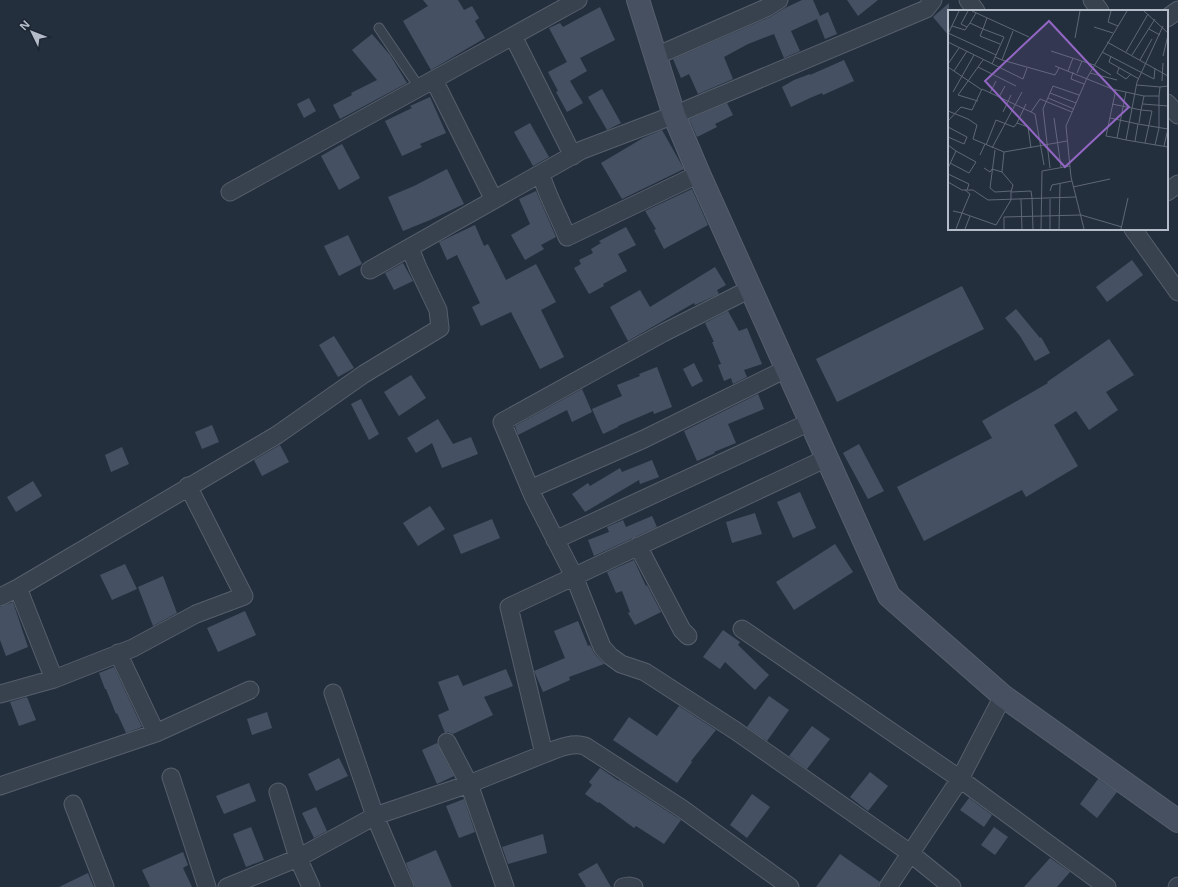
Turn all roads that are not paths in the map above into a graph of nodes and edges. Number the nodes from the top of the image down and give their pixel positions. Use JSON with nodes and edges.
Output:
{"nodes":[{"id":1,"x":578,"y":0,"type":"edge"},
{"id":2,"x":638,"y":0,"type":"edge"},
{"id":3,"x":779,"y":0,"type":"edge"},
{"id":4,"x":933,"y":0,"type":"edge"},
{"id":5,"x":968,"y":0,"type":"edge"},
{"id":6,"x":1092,"y":0,"type":"edge"},
{"id":7,"x":975,"y":10,"type":"edge"},
{"id":8,"x":1099,"y":10,"type":"edge"},
{"id":9,"x":1178,"y":10,"type":"edge"},
{"id":10,"x":1168,"y":17,"type":"edge"},
{"id":11,"x":379,"y":28,"type":"dead end"},
{"id":12,"x":513,"y":36,"type":"junction"},
{"id":13,"x":656,"y":56,"type":"junction"},
{"id":14,"x":426,"y":84,"type":"junction"},
{"id":15,"x":1168,"y":104,"type":"edge"},
{"id":16,"x":674,"y":115,"type":"junction"},
{"id":17,"x":1178,"y":115,"type":"edge"},
{"id":18,"x":573,"y":156,"type":"junction"},
{"id":19,"x":541,"y":174,"type":"junction"},
{"id":20,"x":699,"y":174,"type":"junction"},
{"id":21,"x":1178,"y":184,"type":"edge"},
{"id":22,"x":1168,"y":191,"type":"edge"},
{"id":23,"x":230,"y":192,"type":"dead end"},
{"id":24,"x":494,"y":200,"type":"junction"},
{"id":25,"x":1134,"y":230,"type":"edge"},
{"id":26,"x":410,"y":248,"type":"junction"},
{"id":27,"x":370,"y":270,"type":"dead end"},
{"id":28,"x":750,"y":289,"type":"junction"},
{"id":29,"x":1178,"y":292,"type":"edge"},
{"id":30,"x":786,"y":369,"type":"junction"},
{"id":31,"x":810,"y":422,"type":"junction"},
{"id":32,"x":827,"y":458,"type":"junction"},
{"id":33,"x":188,"y":486,"type":"junction"},
{"id":34,"x":530,"y":489,"type":"junction"},
{"id":35,"x":556,"y":540,"type":"junction"},
{"id":36,"x":638,"y":546,"type":"junction"},
{"id":37,"x":574,"y":576,"type":"junction"},
{"id":38,"x":18,"y":588,"type":"junction"},
{"id":39,"x":0,"y":597,"type":"edge"},
{"id":40,"x":742,"y":629,"type":"dead end"},
{"id":41,"x":688,"y":636,"type":"dead end"},
{"id":42,"x":118,"y":653,"type":"junction"},
{"id":43,"x":54,"y":679,"type":"junction"},
{"id":44,"x":250,"y":690,"type":"dead end"},
{"id":45,"x":333,"y":693,"type":"dead end"},
{"id":46,"x":0,"y":694,"type":"edge"},
{"id":47,"x":1003,"y":696,"type":"junction"},
{"id":48,"x":156,"y":733,"type":"junction"},
{"id":49,"x":447,"y":742,"type":"dead end"},
{"id":50,"x":544,"y":754,"type":"junction"},
{"id":51,"x":171,"y":777,"type":"dead end"},
{"id":52,"x":960,"y":778,"type":"junction"},
{"id":53,"x":469,"y":784,"type":"junction"},
{"id":54,"x":0,"y":786,"type":"edge"},
{"id":55,"x":278,"y":792,"type":"dead end"},
{"id":56,"x":73,"y":804,"type":"dead end"},
{"id":57,"x":375,"y":816,"type":"junction"},
{"id":58,"x":1177,"y":818,"type":"edge"},
{"id":59,"x":910,"y":853,"type":"junction"},
{"id":60,"x":298,"y":858,"type":"junction"},
{"id":61,"x":105,"y":887,"type":"edge"},
{"id":62,"x":207,"y":887,"type":"edge"},
{"id":63,"x":227,"y":887,"type":"edge"},
{"id":64,"x":311,"y":887,"type":"edge"},
{"id":65,"x":405,"y":887,"type":"edge"},
{"id":66,"x":505,"y":887,"type":"edge"},
{"id":67,"x":623,"y":887,"type":"edge"},
{"id":68,"x":634,"y":887,"type":"edge"},
{"id":69,"x":790,"y":887,"type":"edge"},
{"id":70,"x":888,"y":887,"type":"edge"},
{"id":71,"x":952,"y":887,"type":"edge"},
{"id":72,"x":1107,"y":887,"type":"edge"}],
"edges":[{"from":1,"to":12,"type":"street"},
{"from":2,"to":13,"type":"street"},
{"from":3,"to":13,"type":"street"},
{"from":4,"to":16,"type":"street"},
{"from":5,"to":7,"type":"street"},
{"from":6,"to":8,"type":"street"},
{"from":9,"to":10,"type":"street"},
{"from":11,"to":14,"type":"lane"},
{"from":12,"to":14,"type":"street"},
{"from":12,"to":18,"type":"street"},
{"from":13,"to":16,"type":"street"},
{"from":14,"to":23,"type":"street"},
{"from":14,"to":24,"type":"street"},
{"from":15,"to":17,"type":"street"},
{"from":16,"to":18,"type":"street"},
{"from":16,"to":20,"type":"street"},
{"from":18,"to":19,"type":"street"},
{"from":19,"to":20,"type":"street"},
{"from":19,"to":24,"type":"street"},
{"from":20,"to":28,"type":"street"},
{"from":21,"to":22,"type":"street"},
{"from":24,"to":26,"type":"street"},
{"from":25,"to":29,"type":"street"},
{"from":26,"to":27,"type":"street"},
{"from":26,"to":33,"type":"street"},
{"from":28,"to":30,"type":"street"},
{"from":28,"to":34,"type":"street"},
{"from":30,"to":31,"type":"street"},
{"from":30,"to":34,"type":"street"},
{"from":31,"to":32,"type":"street"},
{"from":31,"to":35,"type":"street"},
{"from":32,"to":36,"type":"street"},
{"from":32,"to":47,"type":"street"},
{"from":33,"to":38,"type":"street"},
{"from":33,"to":42,"type":"street"},
{"from":34,"to":35,"type":"street"},
{"from":35,"to":37,"type":"street"},
{"from":36,"to":37,"type":"street"},
{"from":36,"to":41,"type":"street"},
{"from":37,"to":50,"type":"street"},
{"from":37,"to":59,"type":"street"},
{"from":38,"to":39,"type":"street"},
{"from":38,"to":43,"type":"street"},
{"from":40,"to":52,"type":"street"},
{"from":42,"to":43,"type":"street"},
{"from":42,"to":48,"type":"street"},
{"from":43,"to":46,"type":"street"},
{"from":44,"to":48,"type":"street"},
{"from":45,"to":57,"type":"street"},
{"from":47,"to":52,"type":"street"},
{"from":47,"to":58,"type":"street"},
{"from":48,"to":54,"type":"street"},
{"from":49,"to":53,"type":"street"},
{"from":50,"to":53,"type":"street"},
{"from":50,"to":69,"type":"street"},
{"from":51,"to":62,"type":"street"},
{"from":52,"to":59,"type":"street"},
{"from":52,"to":72,"type":"street"},
{"from":53,"to":57,"type":"street"},
{"from":53,"to":66,"type":"street"},
{"from":55,"to":60,"type":"street"},
{"from":56,"to":61,"type":"street"},
{"from":57,"to":60,"type":"street"},
{"from":57,"to":65,"type":"street"},
{"from":59,"to":70,"type":"street"},
{"from":59,"to":71,"type":"street"},
{"from":60,"to":63,"type":"street"},
{"from":60,"to":64,"type":"street"},
{"from":67,"to":68,"type":"street"}]}
